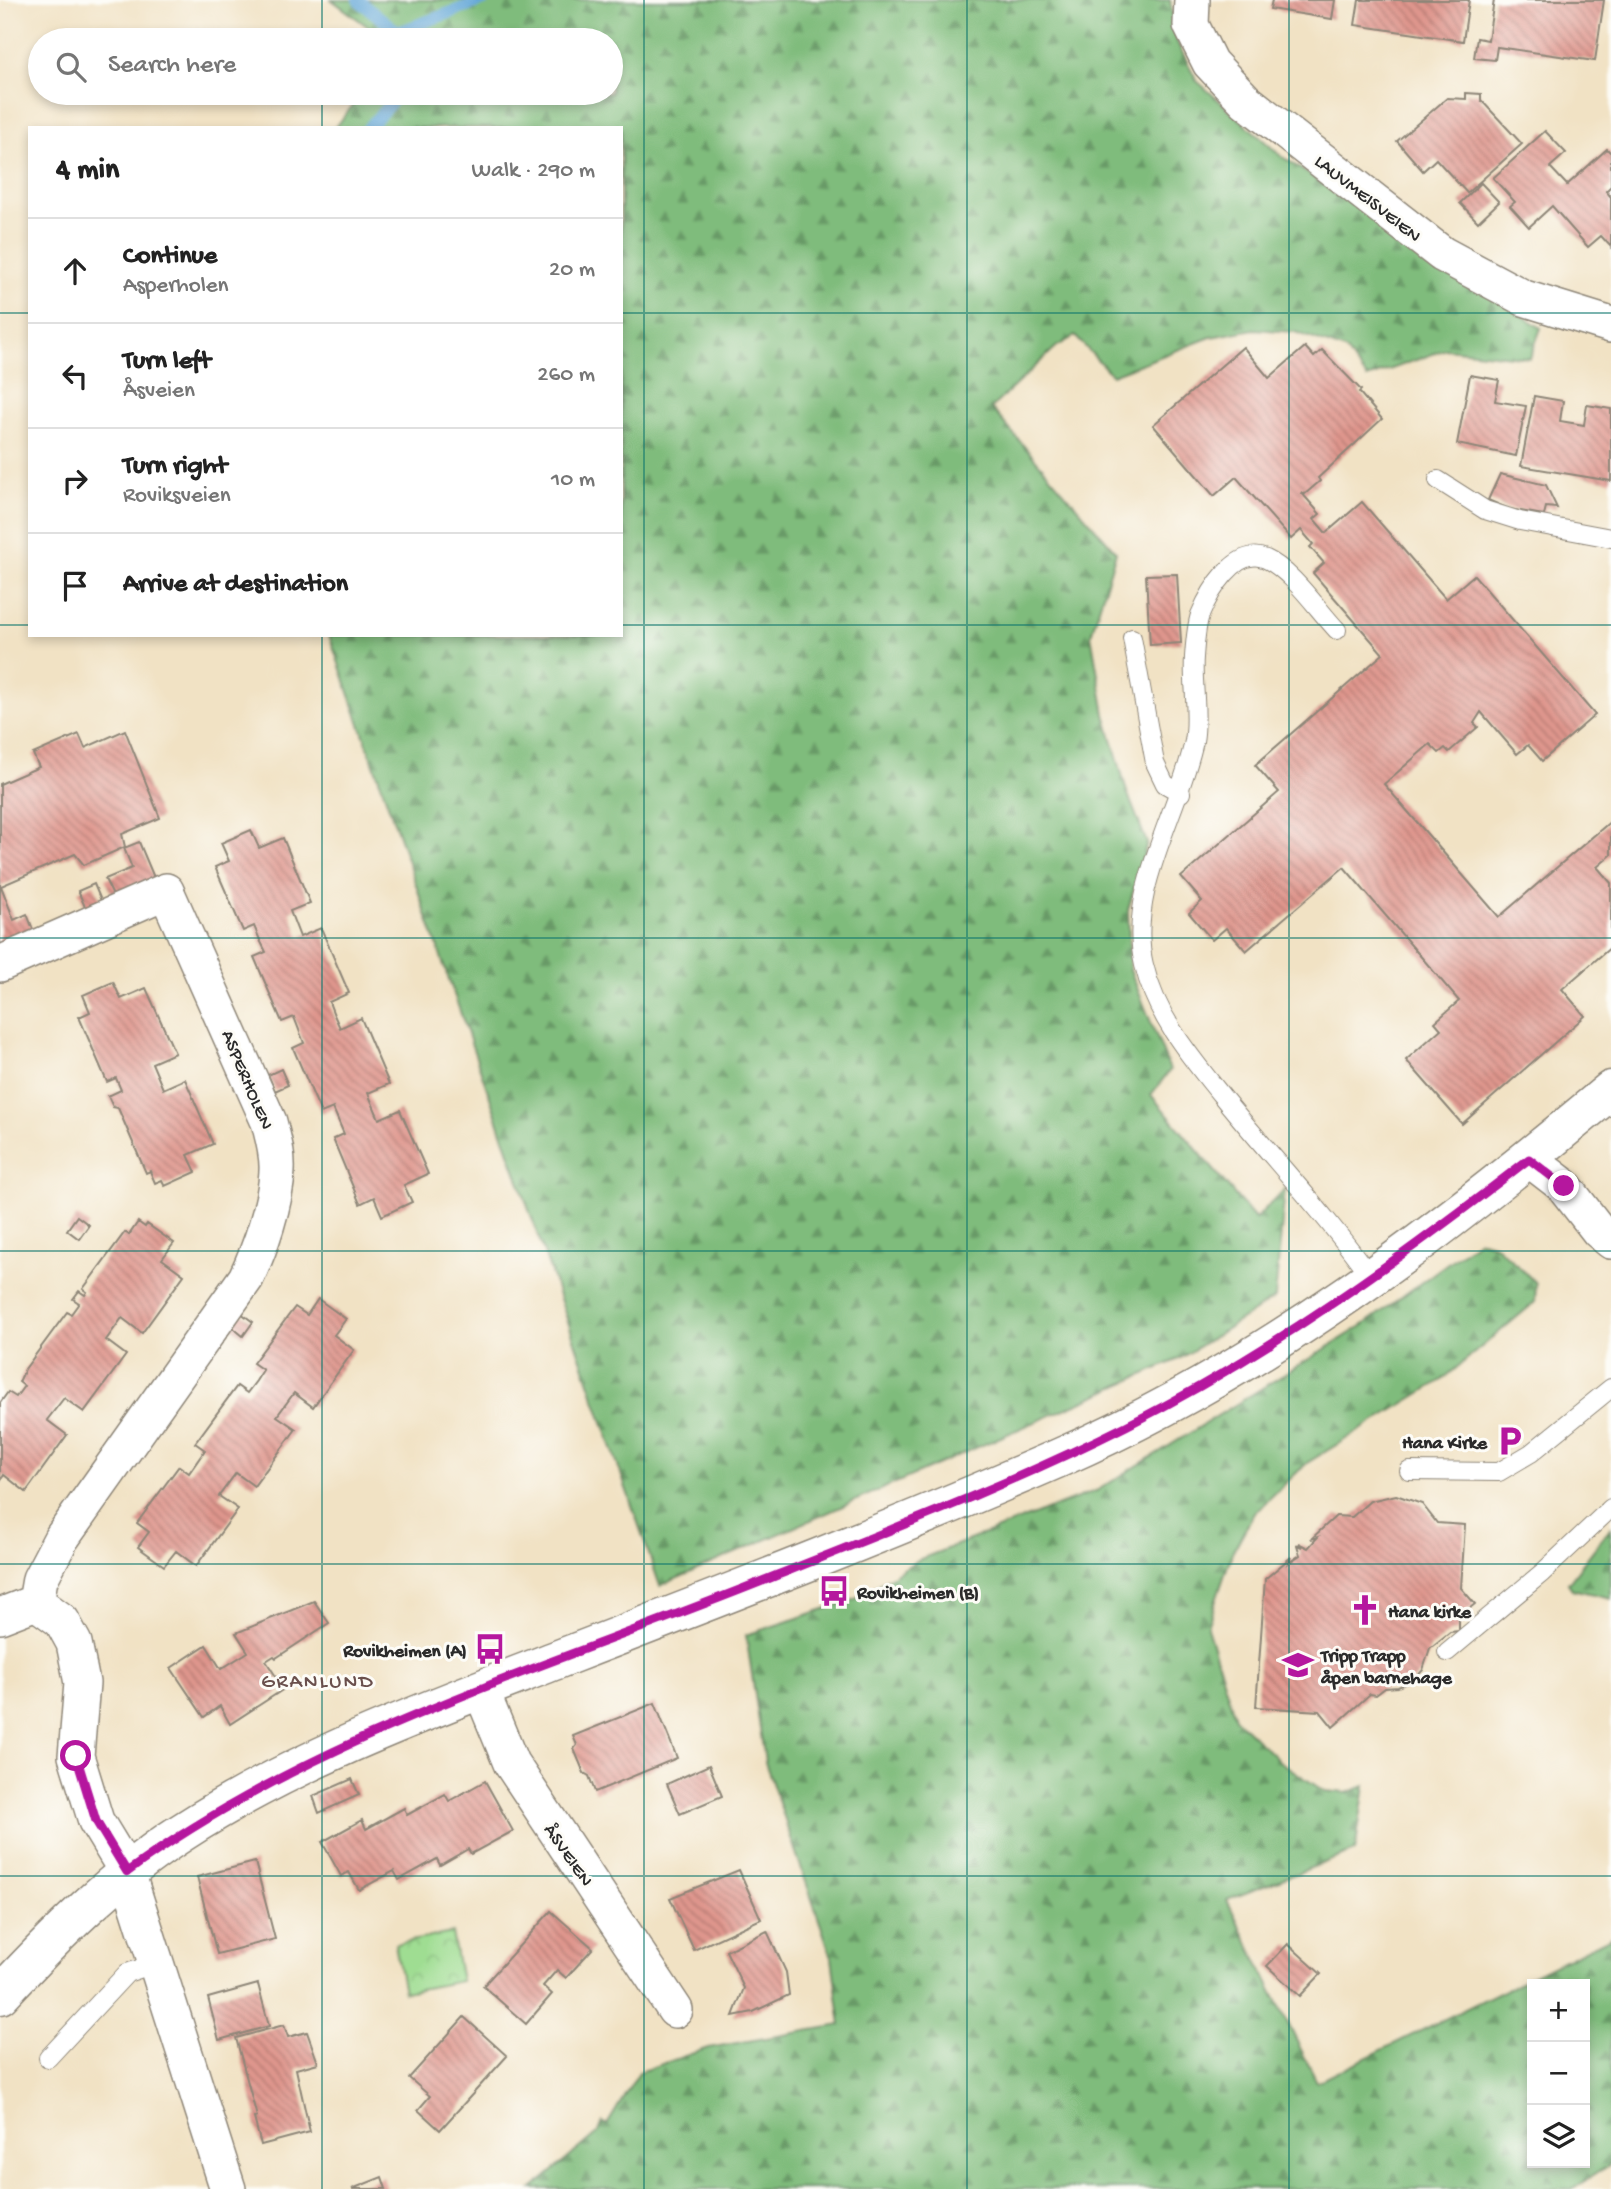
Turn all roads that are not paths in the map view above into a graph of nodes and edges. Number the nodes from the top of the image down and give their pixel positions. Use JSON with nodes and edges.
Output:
{"nodes":[{"id":1,"x":1192,"y":0,"type":"edge"},
{"id":2,"x":1611,"y":325,"type":"edge"},
{"id":3,"x":1438,"y":480,"type":"dead end"},
{"id":4,"x":1611,"y":538,"type":"edge"},
{"id":5,"x":1337,"y":630,"type":"dead end"},
{"id":6,"x":1132,"y":638,"type":"dead end"},
{"id":7,"x":1181,"y":793,"type":"junction"},
{"id":8,"x":0,"y":964,"type":"edge"},
{"id":9,"x":1611,"y":1090,"type":"edge"},
{"id":10,"x":1529,"y":1159,"type":"junction"},
{"id":11,"x":1611,"y":1241,"type":"edge"},
{"id":12,"x":1372,"y":1279,"type":"junction"},
{"id":13,"x":1611,"y":1388,"type":"edge"},
{"id":14,"x":1409,"y":1471,"type":"dead end"},
{"id":15,"x":1611,"y":1508,"type":"edge"},
{"id":16,"x":36,"y":1602,"type":"junction"},
{"id":17,"x":0,"y":1616,"type":"edge"},
{"id":18,"x":1447,"y":1652,"type":"dead end"},
{"id":19,"x":481,"y":1690,"type":"junction"},
{"id":20,"x":127,"y":1872,"type":"junction"},
{"id":21,"x":157,"y":1963,"type":"junction"},
{"id":22,"x":0,"y":1995,"type":"edge"},
{"id":23,"x":675,"y":2010,"type":"dead end"},
{"id":24,"x":48,"y":2058,"type":"dead end"},
{"id":25,"x":228,"y":2189,"type":"edge"}],
"edges":[{"from":1,"to":2,"type":"street","name":"LAUVMEISVEIEN"},
{"from":3,"to":4,"type":"lane"},
{"from":5,"to":7,"type":"lane"},
{"from":6,"to":7,"type":"lane"},
{"from":7,"to":12,"type":"lane"},
{"from":8,"to":16,"type":"street","name":"ASPERHOLEN"},
{"from":9,"to":10,"type":"street"},
{"from":10,"to":11,"type":"street"},
{"from":10,"to":12,"type":"street"},
{"from":12,"to":19,"type":"street"},
{"from":13,"to":14,"type":"lane"},
{"from":15,"to":18,"type":"lane"},
{"from":16,"to":17,"type":"street"},
{"from":16,"to":20,"type":"street"},
{"from":19,"to":20,"type":"street"},
{"from":19,"to":23,"type":"street","name":"ÅSVEIEN"},
{"from":20,"to":21,"type":"street"},
{"from":20,"to":22,"type":"street"},
{"from":21,"to":24,"type":"lane"},
{"from":21,"to":25,"type":"street"}]}
